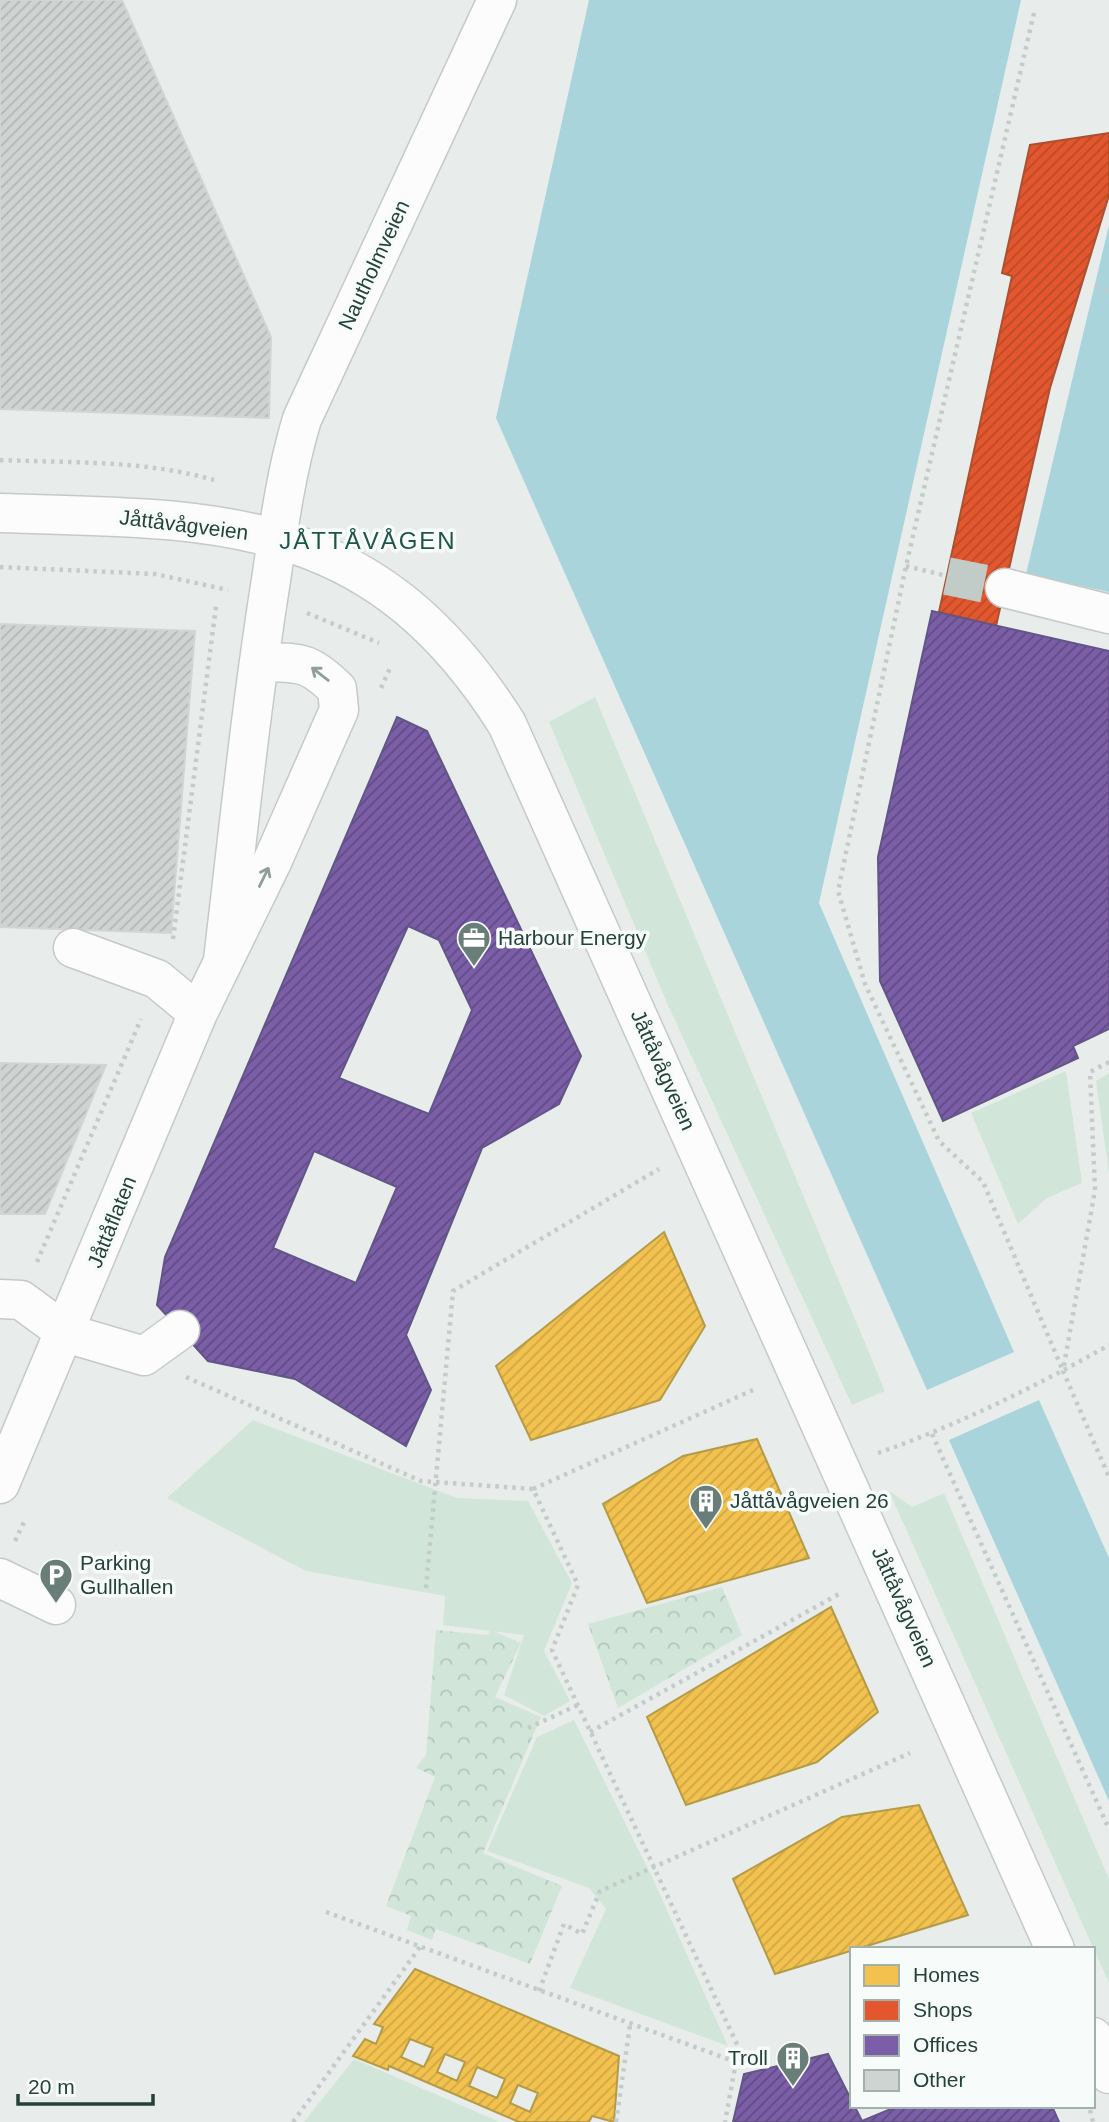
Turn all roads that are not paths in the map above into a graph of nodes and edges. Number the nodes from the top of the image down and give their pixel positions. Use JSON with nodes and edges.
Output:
{"nodes":[{"id":1,"x":497,"y":0,"type":"edge"},
{"id":2,"x":0,"y":513,"type":"edge"},
{"id":3,"x":277,"y":538,"type":"junction"},
{"id":4,"x":1005,"y":588,"type":"tunnel mouth"},
{"id":5,"x":1109,"y":614,"type":"edge"},
{"id":6,"x":259,"y":662,"type":"junction"},
{"id":7,"x":73,"y":947,"type":"dead end"},
{"id":8,"x":223,"y":960,"type":"junction"},
{"id":9,"x":198,"y":1013,"type":"junction"},
{"id":10,"x":0,"y":1299,"type":"edge"},
{"id":11,"x":180,"y":1330,"type":"dead end"},
{"id":12,"x":66,"y":1333,"type":"junction"},
{"id":13,"x":0,"y":1484,"type":"edge"},
{"id":14,"x":0,"y":1578,"type":"edge"},
{"id":15,"x":56,"y":1605,"type":"dead end"},
{"id":16,"x":1054,"y":1947,"type":"edge"},
{"id":17,"x":1095,"y":2042,"type":"edge"},
{"id":18,"x":1109,"y":2074,"type":"edge"}],
"edges":[{"from":1,"to":3,"type":"street","name":"Nautholmveien"},
{"from":2,"to":3,"type":"street","name":"Jåttåvågveien"},
{"from":3,"to":6,"type":"street","name":"Jåttåflaten"},
{"from":3,"to":16,"type":"street","name":"Jåttåvågveien"},
{"from":4,"to":5,"type":"street"},
{"from":6,"to":8,"type":"street","name":"Jåttåflaten"},
{"from":8,"to":6,"type":"street","name":"Jåttåflaten","one_way":true},
{"from":7,"to":9,"type":"street"},
{"from":8,"to":9,"type":"street","name":"Jåttåflaten"},
{"from":9,"to":12,"type":"street","name":"Jåttåflaten"},
{"from":10,"to":12,"type":"street"},
{"from":11,"to":12,"type":"street"},
{"from":12,"to":13,"type":"street","name":"Jåttåflaten"},
{"from":14,"to":15,"type":"street"},
{"from":17,"to":18,"type":"street"}]}
